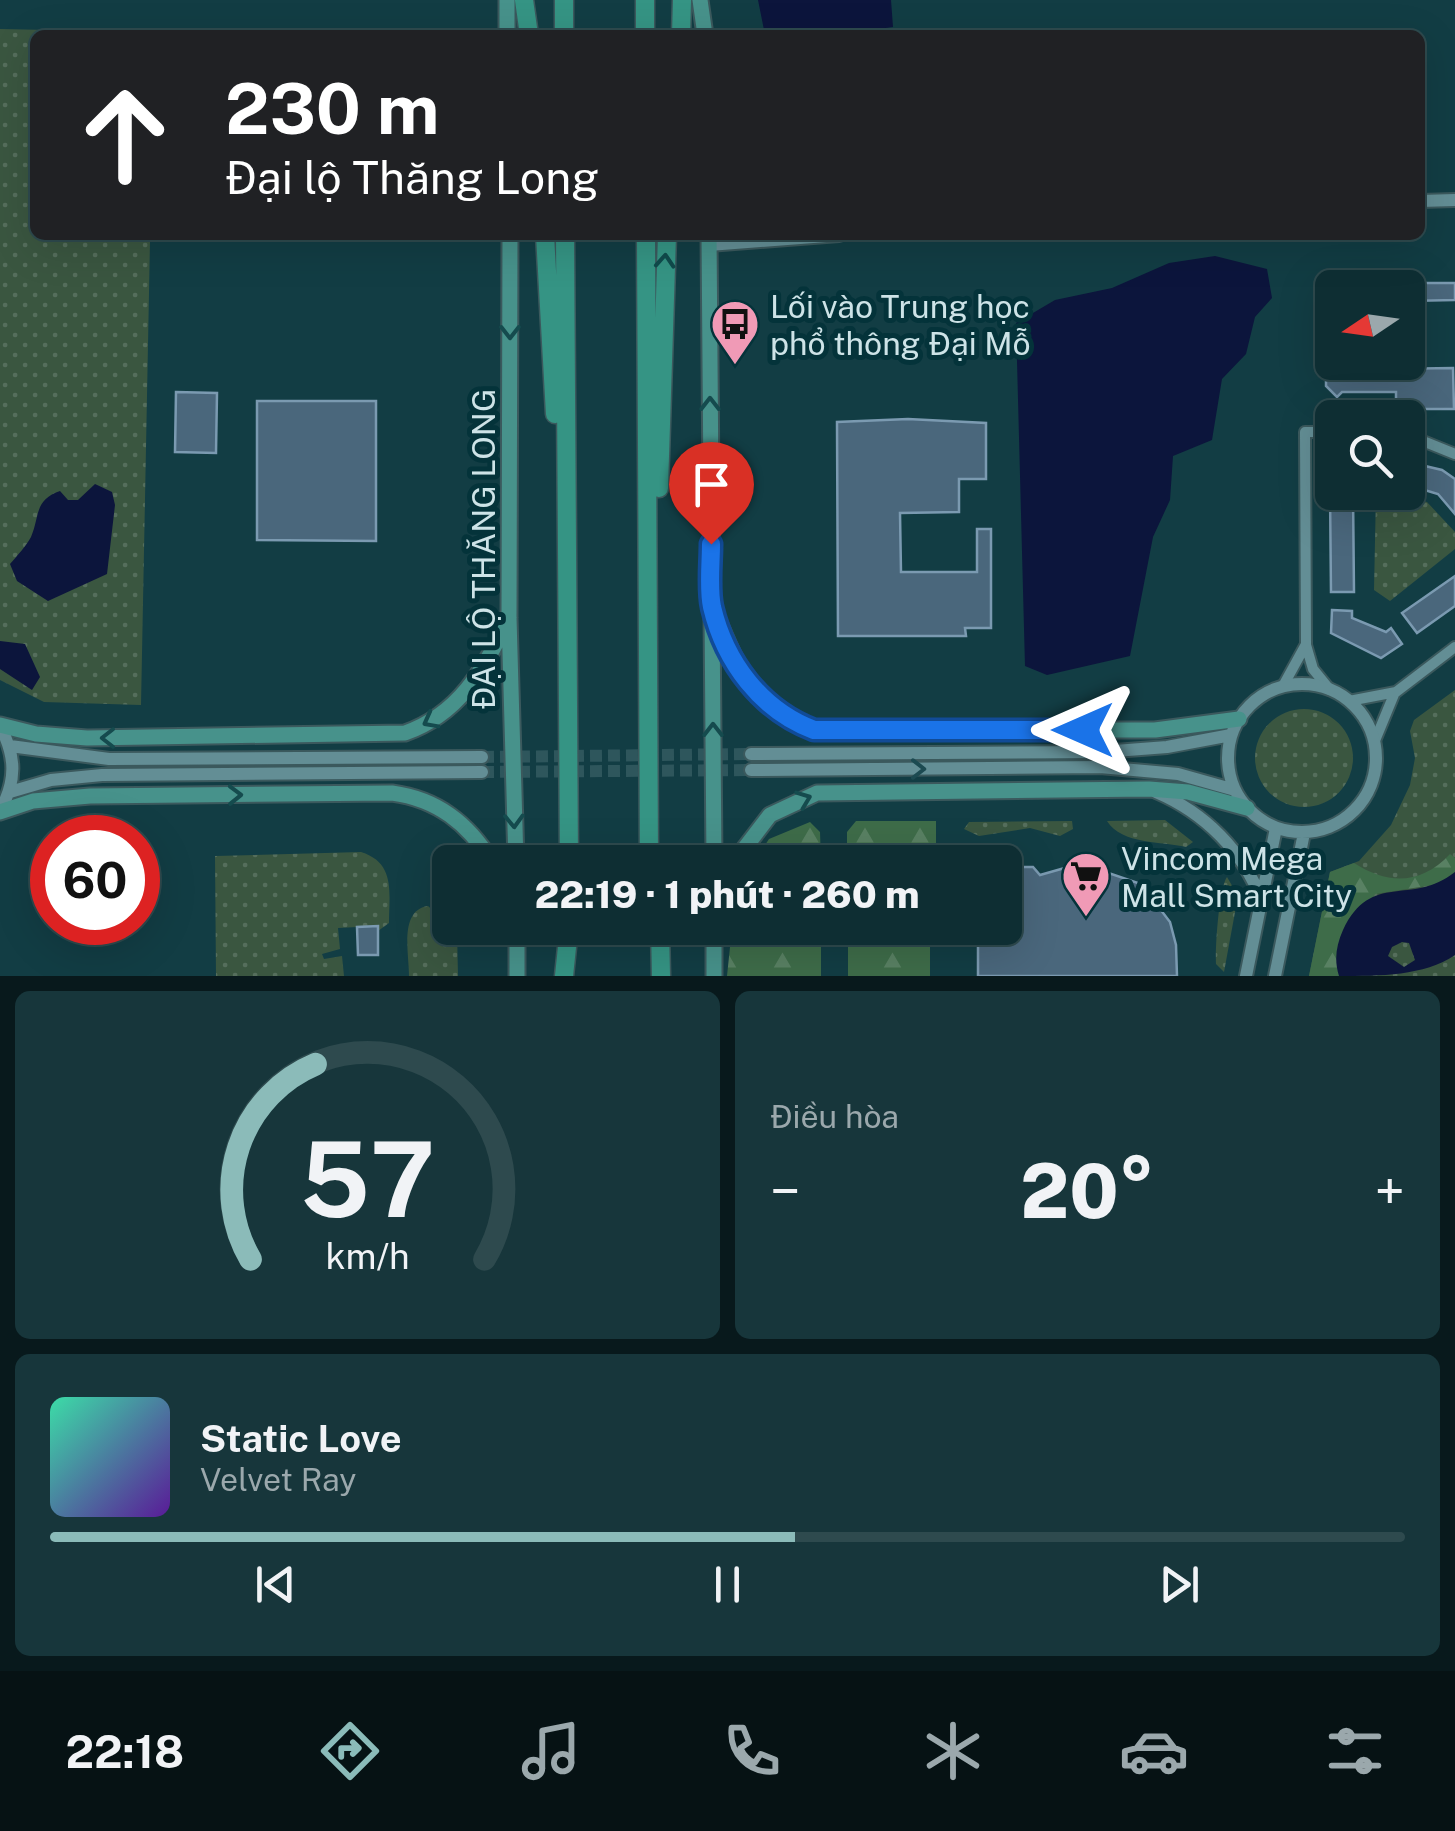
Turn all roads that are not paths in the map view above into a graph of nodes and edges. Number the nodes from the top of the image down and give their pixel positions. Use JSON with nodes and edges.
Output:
{"nodes":[{"id":1,"x":507,"y":0,"type":"edge"},
{"id":2,"x":524,"y":0,"type":"edge"},
{"id":3,"x":564,"y":0,"type":"edge"},
{"id":4,"x":645,"y":0,"type":"edge"},
{"id":5,"x":682,"y":0,"type":"edge"},
{"id":6,"x":703,"y":0,"type":"edge"},
{"id":7,"x":507,"y":30,"type":"edge"},
{"id":8,"x":528,"y":30,"type":"edge"},
{"id":9,"x":564,"y":30,"type":"edge"},
{"id":10,"x":646,"y":30,"type":"edge"},
{"id":11,"x":681,"y":30,"type":"edge"},
{"id":12,"x":706,"y":30,"type":"edge"},
{"id":13,"x":1455,"y":200,"type":"edge"},
{"id":14,"x":1425,"y":201,"type":"edge"},
{"id":15,"x":510,"y":240,"type":"edge"},
{"id":16,"x":545,"y":240,"type":"edge"},
{"id":17,"x":565,"y":240,"type":"edge"},
{"id":18,"x":646,"y":240,"type":"edge"},
{"id":19,"x":667,"y":240,"type":"edge"},
{"id":20,"x":709,"y":240,"type":"edge"},
{"id":21,"x":1315,"y":432,"type":"edge"},
{"id":22,"x":1425,"y":443,"type":"edge"},
{"id":23,"x":1455,"y":454,"type":"edge"},
{"id":24,"x":712,"y":606,"type":"junction"},
{"id":25,"x":508,"y":618,"type":"junction"},
{"id":26,"x":1306,"y":646,"type":"junction"},
{"id":27,"x":1455,"y":647,"type":"edge"},
{"id":28,"x":568,"y":664,"type":"junction"},
{"id":29,"x":1283,"y":686,"type":"junction"},
{"id":30,"x":1330,"y":690,"type":"junction"},
{"id":31,"x":1396,"y":692,"type":"junction"},
{"id":32,"x":1349,"y":701,"type":"junction"},
{"id":33,"x":648,"y":708,"type":"junction"},
{"id":34,"x":1239,"y":719,"type":"junction"},
{"id":35,"x":0,"y":725,"type":"edge"},
{"id":36,"x":1231,"y":735,"type":"junction"},
{"id":37,"x":1374,"y":743,"type":"junction"},
{"id":38,"x":10,"y":746,"type":"junction"},
{"id":39,"x":751,"y":754,"type":"tunnel mouth"},
{"id":40,"x":751,"y":770,"type":"tunnel mouth"},
{"id":41,"x":1150,"y":789,"type":"junction"},
{"id":42,"x":1235,"y":790,"type":"junction"},
{"id":43,"x":10,"y":792,"type":"junction"},
{"id":44,"x":1247,"y":808,"type":"junction"},
{"id":45,"x":0,"y":811,"type":"edge"},
{"id":46,"x":1276,"y":828,"type":"junction"},
{"id":47,"x":1304,"y":833,"type":"junction"},
{"id":48,"x":478,"y":845,"type":"edge"},
{"id":49,"x":515,"y":845,"type":"edge"},
{"id":50,"x":568,"y":845,"type":"edge"},
{"id":51,"x":650,"y":845,"type":"edge"},
{"id":52,"x":714,"y":845,"type":"edge"},
{"id":53,"x":747,"y":845,"type":"edge"},
{"id":54,"x":1262,"y":901,"type":"junction"},
{"id":55,"x":517,"y":945,"type":"edge"},
{"id":56,"x":568,"y":945,"type":"edge"},
{"id":57,"x":649,"y":945,"type":"edge"},
{"id":58,"x":660,"y":945,"type":"edge"},
{"id":59,"x":714,"y":945,"type":"edge"},
{"id":60,"x":517,"y":976,"type":"edge"},
{"id":61,"x":566,"y":976,"type":"edge"},
{"id":62,"x":649,"y":976,"type":"edge"},
{"id":63,"x":660,"y":976,"type":"edge"},
{"id":64,"x":714,"y":976,"type":"edge"},
{"id":65,"x":1246,"y":976,"type":"edge"},
{"id":66,"x":1275,"y":976,"type":"edge"}],
"edges":[{"from":1,"to":7,"type":"main road"},
{"from":2,"to":8,"type":"highway"},
{"from":3,"to":9,"type":"highway"},
{"from":4,"to":10,"type":"highway"},
{"from":5,"to":11,"type":"highway"},
{"from":6,"to":12,"type":"main road"},
{"from":13,"to":14,"type":"street"},
{"from":15,"to":25,"type":"main road","name":"ĐẠI LỘ THĂNG LONG","one_way":true},
{"from":16,"to":28,"type":"highway"},
{"from":17,"to":28,"type":"highway"},
{"from":18,"to":33,"type":"highway"},
{"from":33,"to":19,"type":"highway","one_way":true},
{"from":24,"to":20,"type":"main road","one_way":true},
{"from":21,"to":26,"type":"street"},
{"from":22,"to":23,"type":"street"},
{"from":24,"to":34,"type":"main road"},
{"from":52,"to":24,"type":"main road","one_way":true},
{"from":25,"to":35,"type":"main road","one_way":true},
{"from":25,"to":49,"type":"main road","name":"ĐẠI LỘ THĂNG LONG","one_way":true},
{"from":26,"to":29,"type":"street"},
{"from":26,"to":30,"type":"street"},
{"from":27,"to":31,"type":"street"},
{"from":28,"to":50,"type":"highway"},
{"from":29,"to":30,"type":"street"},
{"from":29,"to":34,"type":"street"},
{"from":30,"to":32,"type":"street"},
{"from":31,"to":32,"type":"street"},
{"from":31,"to":37,"type":"street"},
{"from":32,"to":37,"type":"street"},
{"from":33,"to":51,"type":"highway"},
{"from":34,"to":36,"type":"street"},
{"from":35,"to":38,"type":"street"},
{"from":36,"to":39,"type":"street"},
{"from":36,"to":42,"type":"street"},
{"from":37,"to":47,"type":"street"},
{"from":38,"to":43,"type":"street"},
{"from":38,"to":43,"type":"street"},
{"from":40,"to":42,"type":"street","one_way":true},
{"from":41,"to":44,"type":"main road"},
{"from":53,"to":41,"type":"main road","one_way":true},
{"from":41,"to":54,"type":"street"},
{"from":42,"to":44,"type":"street"},
{"from":43,"to":45,"type":"street"},
{"from":44,"to":46,"type":"street"},
{"from":45,"to":48,"type":"main road","one_way":true},
{"from":46,"to":47,"type":"street"},
{"from":46,"to":54,"type":"street"},
{"from":47,"to":66,"type":"street"},
{"from":54,"to":65,"type":"street"},
{"from":55,"to":60,"type":"main road"},
{"from":56,"to":61,"type":"highway"},
{"from":57,"to":62,"type":"highway"},
{"from":58,"to":63,"type":"highway"},
{"from":59,"to":64,"type":"main road"}]}
